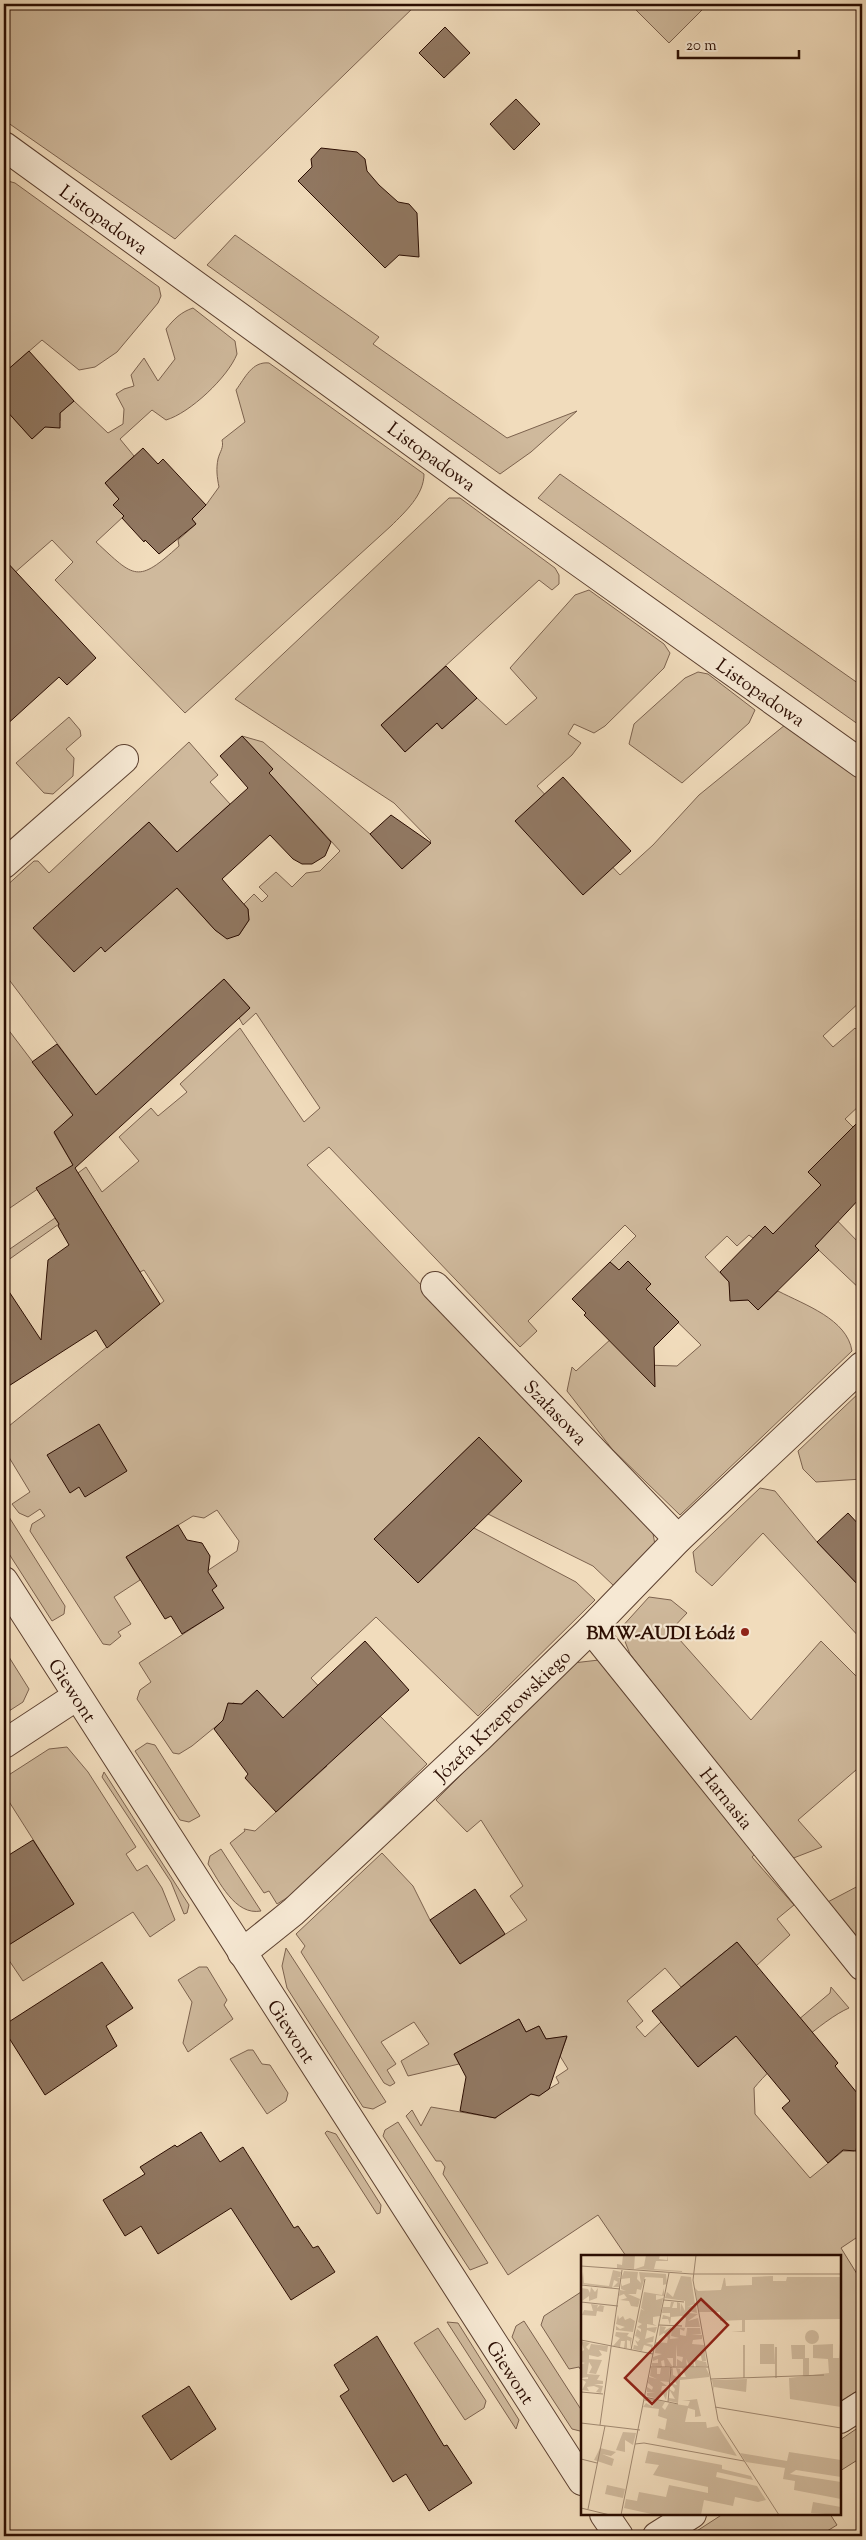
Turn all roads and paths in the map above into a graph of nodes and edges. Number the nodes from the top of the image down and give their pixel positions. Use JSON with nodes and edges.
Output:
{"nodes":[{"id":1,"x":4,"y":146,"type":"edge"},
{"id":2,"x":124,"y":758,"type":"dead end"},
{"id":3,"x":862,"y":764,"type":"edge"},
{"id":4,"x":4,"y":864,"type":"edge"},
{"id":5,"x":435,"y":1286,"type":"dead end"},
{"id":6,"x":862,"y":1366,"type":"edge"},
{"id":7,"x":678,"y":1539,"type":"junction"},
{"id":8,"x":4,"y":1581,"type":"edge"},
{"id":9,"x":591,"y":1630,"type":"junction"},
{"id":10,"x":77,"y":1696,"type":"junction"},
{"id":11,"x":4,"y":1744,"type":"edge"},
{"id":12,"x":242,"y":1953,"type":"junction"},
{"id":13,"x":862,"y":1966,"type":"edge"},
{"id":14,"x":862,"y":2405,"type":"edge"},
{"id":15,"x":841,"y":2418,"type":"edge"},
{"id":16,"x":581,"y":2478,"type":"edge"},
{"id":17,"x":605,"y":2515,"type":"edge"},
{"id":18,"x":690,"y":2515,"type":"edge"},
{"id":19,"x":618,"y":2536,"type":"edge"},
{"id":20,"x":657,"y":2536,"type":"edge"}],
"edges":[{"from":1,"to":3,"type":"street","name":"Listopadowa"},
{"from":2,"to":4,"type":"street"},
{"from":5,"to":7,"type":"street","name":"Szałasowa"},
{"from":6,"to":7,"type":"street","name":"Józefa Krzeptowskiego"},
{"from":7,"to":9,"type":"street","name":"Józefa Krzeptowskiego"},
{"from":8,"to":10,"type":"street","name":"Giewont"},
{"from":9,"to":12,"type":"street","name":"Józefa Krzeptowskiego"},
{"from":9,"to":13,"type":"street","name":"Harnasia"},
{"from":10,"to":11,"type":"street"},
{"from":10,"to":12,"type":"street","name":"Giewont"},
{"from":12,"to":16,"type":"street","name":"Giewont"},
{"from":14,"to":15,"type":"street"},
{"from":17,"to":19,"type":"street"},
{"from":18,"to":20,"type":"street"}]}
